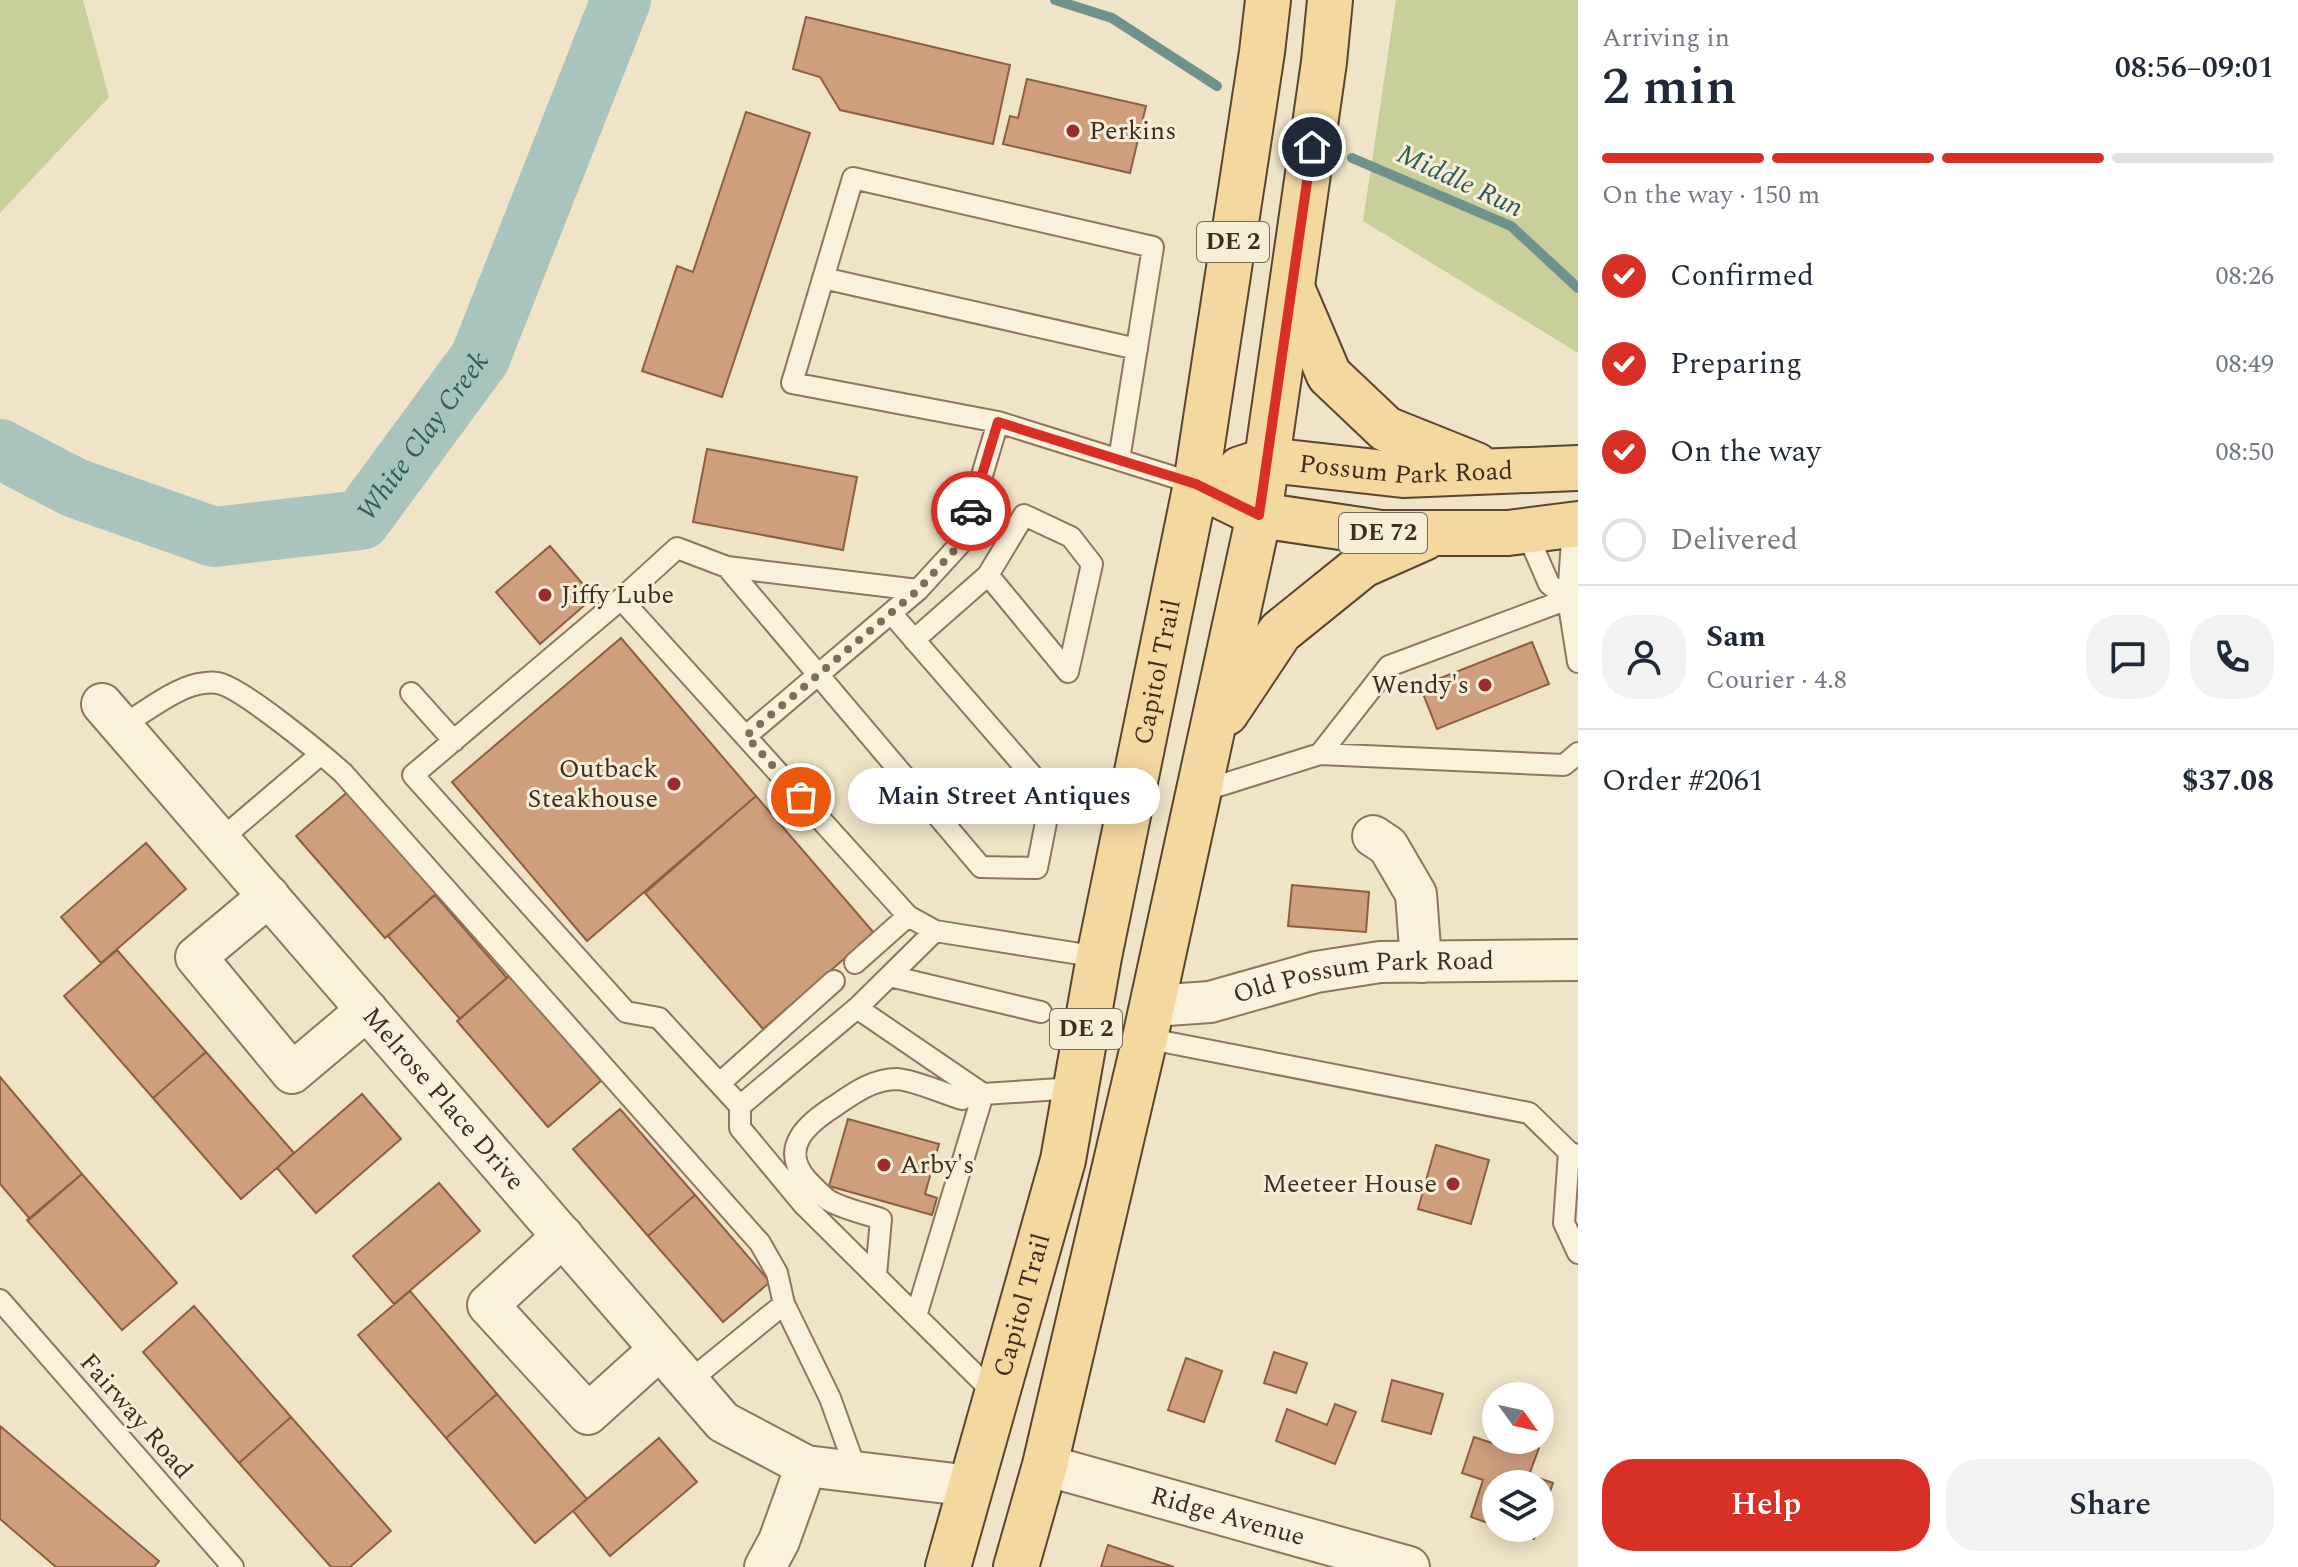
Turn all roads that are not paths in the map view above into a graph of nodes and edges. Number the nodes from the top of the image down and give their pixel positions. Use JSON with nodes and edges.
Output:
{"nodes":[{"id":1,"x":1268,"y":0,"type":"edge"},
{"id":2,"x":1330,"y":0,"type":"edge"},
{"id":3,"x":823,"y":278,"type":"junction"},
{"id":4,"x":1292,"y":288,"type":"junction"},
{"id":5,"x":1137,"y":349,"type":"junction"},
{"id":6,"x":998,"y":422,"type":"junction"},
{"id":7,"x":1119,"y":460,"type":"junction"},
{"id":8,"x":1268,"y":460,"type":"junction"},
{"id":9,"x":1578,"y":468,"type":"edge"},
{"id":10,"x":1492,"y":471,"type":"junction"},
{"id":11,"x":1196,"y":484,"type":"junction"},
{"id":12,"x":1259,"y":515,"type":"junction"},
{"id":13,"x":1575,"y":525,"type":"edge"},
{"id":14,"x":1526,"y":531,"type":"junction"},
{"id":15,"x":1435,"y":533,"type":"junction"},
{"id":16,"x":727,"y":567,"type":"junction"},
{"id":17,"x":988,"y":575,"type":"junction"},
{"id":18,"x":918,"y":590,"type":"junction"},
{"id":19,"x":621,"y":599,"type":"junction"},
{"id":20,"x":1568,"y":599,"type":"junction"},
{"id":21,"x":891,"y":613,"type":"junction"},
{"id":22,"x":914,"y":640,"type":"junction"},
{"id":23,"x":1578,"y":662,"type":"edge"},
{"id":24,"x":819,"y":675,"type":"junction"},
{"id":25,"x":411,"y":693,"type":"dead end"},
{"id":26,"x":112,"y":715,"type":"joint"},
{"id":27,"x":1212,"y":735,"type":"junction"},
{"id":28,"x":746,"y":736,"type":"junction"},
{"id":29,"x":454,"y":741,"type":"junction"},
{"id":30,"x":1578,"y":753,"type":"edge"},
{"id":31,"x":321,"y":754,"type":"junction"},
{"id":32,"x":1320,"y":754,"type":"junction"},
{"id":33,"x":1199,"y":792,"type":"junction"},
{"id":34,"x":1373,"y":836,"type":"dead end"},
{"id":35,"x":220,"y":840,"type":"junction"},
{"id":36,"x":269,"y":896,"type":"junction"},
{"id":37,"x":908,"y":916,"type":"junction"},
{"id":38,"x":935,"y":931,"type":"junction"},
{"id":39,"x":1099,"y":957,"type":"junction"},
{"id":40,"x":1578,"y":960,"type":"edge"},
{"id":41,"x":1421,"y":962,"type":"junction"},
{"id":42,"x":855,"y":963,"type":"dead end"},
{"id":43,"x":890,"y":976,"type":"junction"},
{"id":44,"x":834,"y":981,"type":"dead end"},
{"id":45,"x":857,"y":1008,"type":"junction"},
{"id":46,"x":367,"y":1010,"type":"junction"},
{"id":47,"x":1041,"y":1012,"type":"dead end"},
{"id":48,"x":1149,"y":1022,"type":"junction"},
{"id":49,"x":720,"y":1083,"type":"junction"},
{"id":50,"x":1076,"y":1088,"type":"junction"},
{"id":51,"x":977,"y":1091,"type":"junction"},
{"id":52,"x":740,"y":1106,"type":"junction"},
{"id":53,"x":1574,"y":1154,"type":"edge"},
{"id":54,"x":563,"y":1236,"type":"junction"},
{"id":55,"x":1578,"y":1253,"type":"edge"},
{"id":56,"x":876,"y":1275,"type":"junction"},
{"id":57,"x":0,"y":1300,"type":"edge"},
{"id":58,"x":784,"y":1304,"type":"junction"},
{"id":59,"x":916,"y":1316,"type":"junction"},
{"id":60,"x":660,"y":1349,"type":"junction"},
{"id":61,"x":688,"y":1382,"type":"junction"},
{"id":62,"x":996,"y":1395,"type":"junction"},
{"id":63,"x":1045,"y":1465,"type":"junction"},
{"id":64,"x":806,"y":1466,"type":"junction"},
{"id":65,"x":857,"y":1473,"type":"junction"},
{"id":66,"x":971,"y":1486,"type":"junction"},
{"id":67,"x":233,"y":1567,"type":"edge"},
{"id":68,"x":765,"y":1567,"type":"edge"},
{"id":69,"x":948,"y":1567,"type":"edge"},
{"id":70,"x":1016,"y":1567,"type":"edge"},
{"id":71,"x":1409,"y":1567,"type":"edge"}],
"edges":[{"from":1,"to":11,"type":"main road","name":"Capitol Trail","number":"DE 2"},
{"from":2,"to":4,"type":"main road","number":"DE 2"},
{"from":3,"to":5,"type":"lane"},
{"from":3,"to":5,"type":"lane"},
{"from":3,"to":6,"type":"lane"},
{"from":4,"to":8,"type":"main road","number":"DE 2"},
{"from":4,"to":10,"type":"main road"},
{"from":5,"to":7,"type":"lane"},
{"from":6,"to":7,"type":"lane"},
{"from":6,"to":18,"type":"lane"},
{"from":7,"to":11,"type":"lane"},
{"from":8,"to":10,"type":"main road","name":"Possum Park Road","number":"DE 72"},
{"from":8,"to":11,"type":"main road","name":"Possum Park Road","number":"DE 72"},
{"from":8,"to":12,"type":"main road","number":"DE 2"},
{"from":9,"to":10,"type":"main road","name":"Possum Park Road","number":"DE 72"},
{"from":11,"to":12,"type":"main road","number":"DE 72"},
{"from":11,"to":39,"type":"main road","name":"Capitol Trail","number":"DE 2"},
{"from":12,"to":15,"type":"main road","number":"DE 72"},
{"from":12,"to":27,"type":"main road","number":"DE 2"},
{"from":13,"to":14,"type":"main road","number":"DE 72"},
{"from":13,"to":20,"type":"lane"},
{"from":14,"to":15,"type":"main road","number":"DE 72"},
{"from":14,"to":20,"type":"lane"},
{"from":15,"to":27,"type":"main road"},
{"from":16,"to":18,"type":"lane"},
{"from":16,"to":19,"type":"lane"},
{"from":16,"to":24,"type":"lane"},
{"from":17,"to":17,"type":"lane"},
{"from":17,"to":22,"type":"lane"},
{"from":18,"to":21,"type":"lane"},
{"from":19,"to":28,"type":"lane"},
{"from":19,"to":29,"type":"lane"},
{"from":20,"to":23,"type":"lane"},
{"from":20,"to":32,"type":"lane"},
{"from":21,"to":22,"type":"lane"},
{"from":21,"to":24,"type":"lane"},
{"from":22,"to":24,"type":"lane"},
{"from":24,"to":28,"type":"lane"},
{"from":25,"to":29,"type":"lane"},
{"from":26,"to":31,"type":"lane"},
{"from":26,"to":35,"type":"street","name":"Melrose Place Drive"},
{"from":27,"to":33,"type":"main road","number":"DE 2"},
{"from":28,"to":37,"type":"lane"},
{"from":29,"to":49,"type":"lane"},
{"from":30,"to":32,"type":"lane"},
{"from":31,"to":35,"type":"lane"},
{"from":31,"to":58,"type":"lane"},
{"from":32,"to":33,"type":"lane"},
{"from":33,"to":48,"type":"main road","number":"DE 2"},
{"from":34,"to":41,"type":"street"},
{"from":35,"to":36,"type":"street","name":"Melrose Place Drive"},
{"from":36,"to":46,"type":"street","name":"Melrose Place Drive"},
{"from":36,"to":46,"type":"street"},
{"from":37,"to":38,"type":"lane"},
{"from":37,"to":42,"type":"lane"},
{"from":38,"to":39,"type":"lane"},
{"from":38,"to":43,"type":"lane"},
{"from":39,"to":50,"type":"main road","name":"Capitol Trail","number":"DE 2"},
{"from":40,"to":41,"type":"street","name":"Old Possum Park Road"},
{"from":41,"to":48,"type":"street","name":"Old Possum Park Road"},
{"from":43,"to":45,"type":"lane"},
{"from":43,"to":47,"type":"lane"},
{"from":44,"to":49,"type":"lane"},
{"from":45,"to":51,"type":"lane"},
{"from":45,"to":52,"type":"lane"},
{"from":46,"to":54,"type":"street","name":"Melrose Place Drive"},
{"from":48,"to":53,"type":"lane"},
{"from":48,"to":63,"type":"main road","number":"DE 2"},
{"from":49,"to":52,"type":"lane"},
{"from":50,"to":51,"type":"lane"},
{"from":50,"to":62,"type":"main road","name":"Capitol Trail","number":"DE 2"},
{"from":51,"to":56,"type":"lane"},
{"from":51,"to":59,"type":"lane"},
{"from":52,"to":56,"type":"lane"},
{"from":53,"to":55,"type":"lane"},
{"from":54,"to":60,"type":"street","name":"Melrose Place Drive"},
{"from":54,"to":60,"type":"street"},
{"from":56,"to":59,"type":"lane"},
{"from":57,"to":67,"type":"lane","name":"Fairway Road"},
{"from":58,"to":61,"type":"lane"},
{"from":58,"to":65,"type":"lane"},
{"from":59,"to":62,"type":"lane"},
{"from":60,"to":61,"type":"street","name":"Melrose Place Drive"},
{"from":61,"to":64,"type":"street","name":"Melrose Place Drive"},
{"from":62,"to":66,"type":"main road","name":"Capitol Trail","number":"DE 2"},
{"from":63,"to":70,"type":"main road","number":"DE 2"},
{"from":63,"to":71,"type":"street","name":"Ridge Avenue"},
{"from":64,"to":65,"type":"street","name":"Melrose Place Drive"},
{"from":64,"to":68,"type":"street"},
{"from":65,"to":66,"type":"street","name":"Melrose Place Drive"},
{"from":66,"to":69,"type":"main road","name":"Capitol Trail","number":"DE 2"}]}
